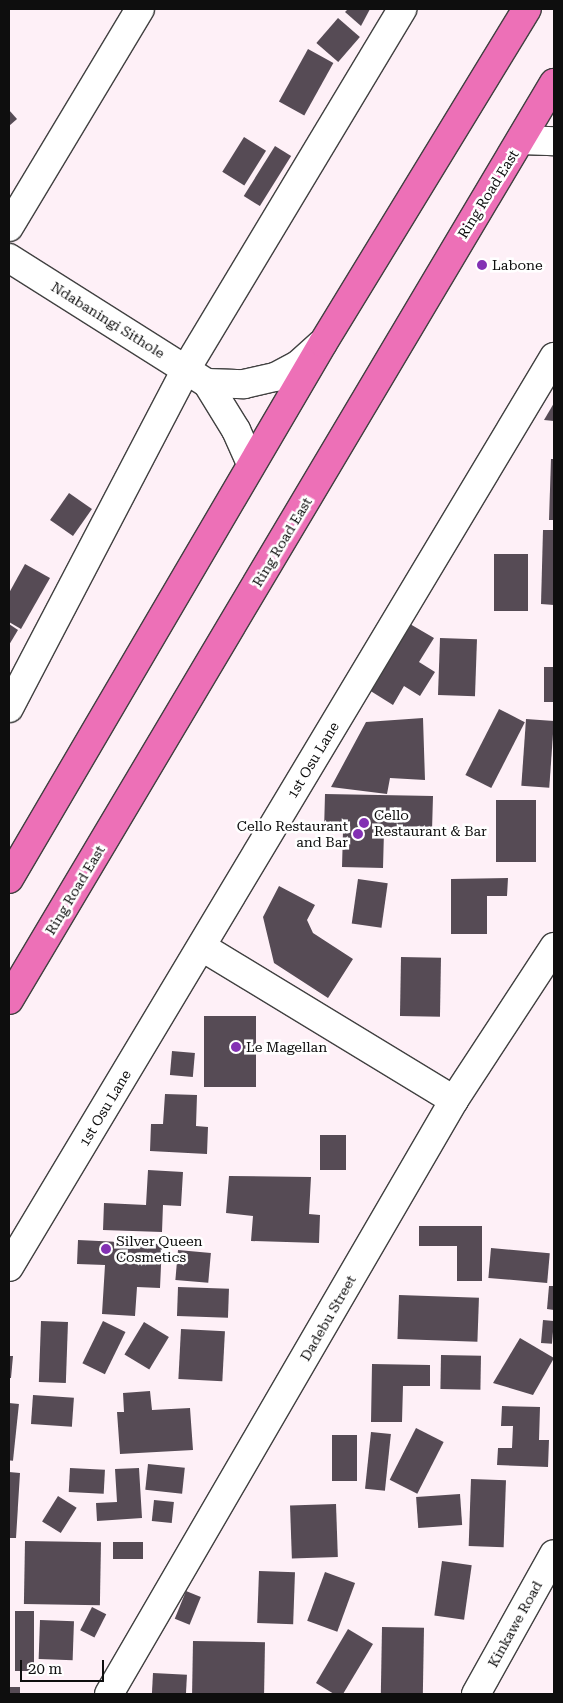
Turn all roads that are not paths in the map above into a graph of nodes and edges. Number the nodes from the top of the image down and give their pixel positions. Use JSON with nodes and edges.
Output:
{"nodes":[{"id":1,"x":140,"y":9,"type":"edge"},
{"id":2,"x":402,"y":9,"type":"edge"},
{"id":3,"x":527,"y":9,"type":"edge"},
{"id":4,"x":554,"y":84,"type":"edge"},
{"id":5,"x":521,"y":140,"type":"junction"},
{"id":6,"x":554,"y":141,"type":"edge"},
{"id":7,"x":9,"y":227,"type":"edge"},
{"id":8,"x":9,"y":258,"type":"edge"},
{"id":9,"x":323,"y":343,"type":"junction"},
{"id":10,"x":554,"y":357,"type":"edge"},
{"id":11,"x":197,"y":376,"type":"junction"},
{"id":12,"x":251,"y":463,"type":"junction"},
{"id":13,"x":9,"y":708,"type":"edge"},
{"id":14,"x":9,"y":879,"type":"edge"},
{"id":15,"x":202,"y":947,"type":"junction"},
{"id":16,"x":554,"y":947,"type":"edge"},
{"id":17,"x":9,"y":1000,"type":"edge"},
{"id":18,"x":454,"y":1100,"type":"junction"},
{"id":19,"x":9,"y":1266,"type":"edge"},
{"id":20,"x":554,"y":1554,"type":"edge"},
{"id":21,"x":109,"y":1694,"type":"edge"},
{"id":22,"x":476,"y":1694,"type":"edge"}],
"edges":[{"from":1,"to":7,"type":"street"},
{"from":2,"to":11,"type":"street"},
{"from":3,"to":9,"type":"main road"},
{"from":4,"to":5,"type":"main road","name":"Ring Road East"},
{"from":5,"to":6,"type":"street"},
{"from":5,"to":17,"type":"main road","name":"Ring Road East"},
{"from":8,"to":11,"type":"street","name":"Ndabaningi Sithole"},
{"from":9,"to":11,"type":"street"},
{"from":9,"to":12,"type":"main road"},
{"from":10,"to":15,"type":"street","name":"1st Osu Lane"},
{"from":11,"to":12,"type":"street","name":"Ndabaningi Sithole"},
{"from":11,"to":13,"type":"street"},
{"from":12,"to":14,"type":"main road"},
{"from":15,"to":18,"type":"street"},
{"from":15,"to":19,"type":"street","name":"1st Osu Lane"},
{"from":16,"to":18,"type":"street","name":"Dadebu Street"},
{"from":18,"to":21,"type":"street","name":"Dadebu Street"},
{"from":20,"to":22,"type":"street","name":"Kinkawe Road"}]}
